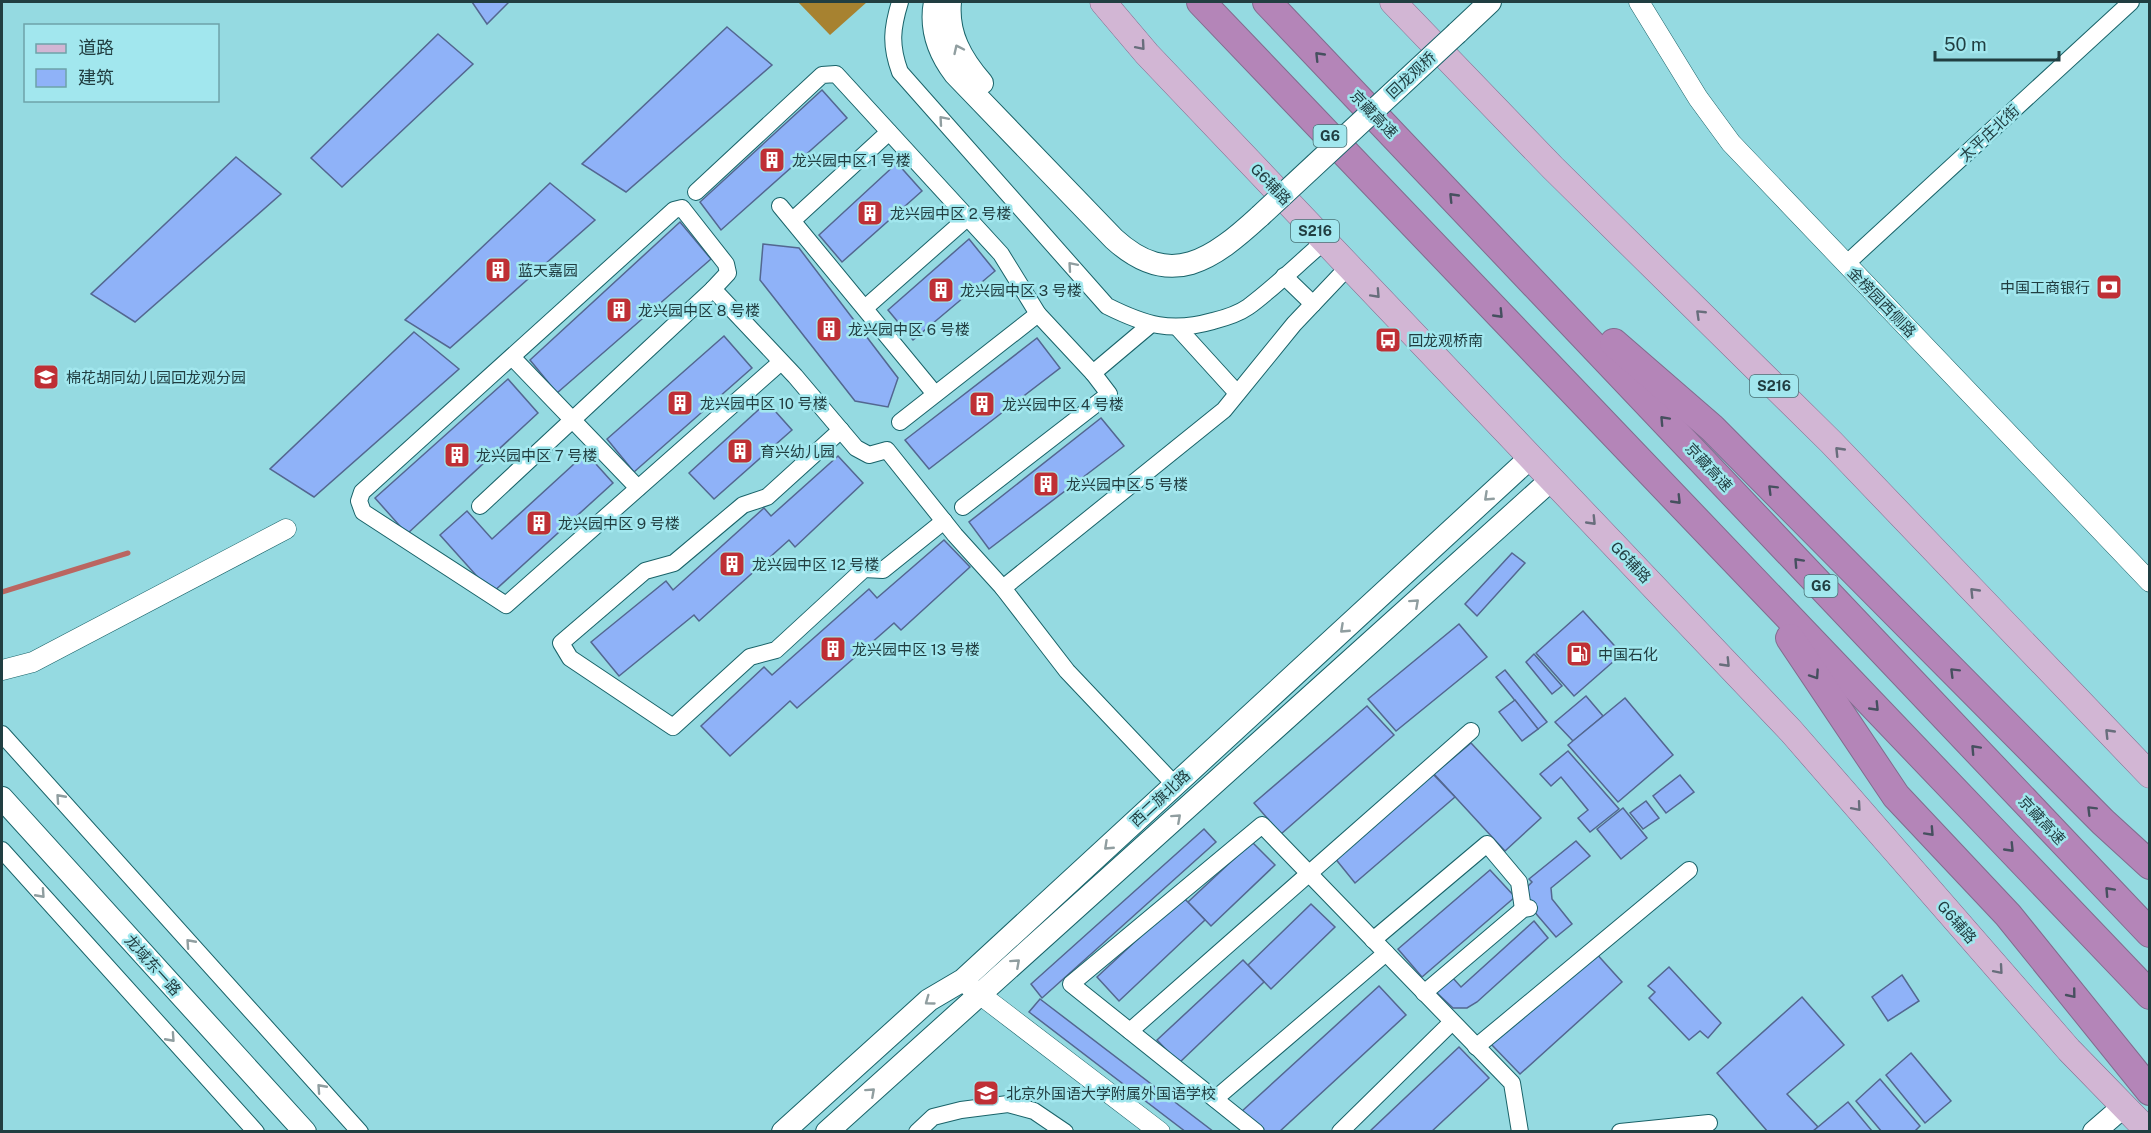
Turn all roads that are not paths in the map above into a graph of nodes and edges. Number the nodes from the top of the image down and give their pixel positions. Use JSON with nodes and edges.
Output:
{"nodes":[{"id":1,"x":900,"y":2,"type":"edge"},
{"id":2,"x":935,"y":2,"type":"edge"},
{"id":3,"x":950,"y":2,"type":"edge"},
{"id":4,"x":1103,"y":2,"type":"edge"},
{"id":5,"x":1201,"y":2,"type":"edge"},
{"id":6,"x":1267,"y":2,"type":"edge"},
{"id":7,"x":1393,"y":2,"type":"edge"},
{"id":8,"x":1472,"y":2,"type":"edge"},
{"id":9,"x":1490,"y":2,"type":"edge"},
{"id":10,"x":1639,"y":2,"type":"edge"},
{"id":11,"x":2131,"y":2,"type":"edge"},
{"id":12,"x":1453,"y":28,"type":"junction"},
{"id":13,"x":1235,"y":37,"type":"dead end"},
{"id":14,"x":889,"y":132,"type":"junction"},
{"id":15,"x":696,"y":192,"type":"dead end"},
{"id":16,"x":780,"y":206,"type":"dead end"},
{"id":17,"x":1256,"y":212,"type":"junction"},
{"id":18,"x":967,"y":218,"type":"junction"},
{"id":19,"x":793,"y":220,"type":"junction"},
{"id":20,"x":1493,"y":239,"type":"junction"},
{"id":21,"x":1325,"y":241,"type":"junction"},
{"id":22,"x":1451,"y":263,"type":"junction"},
{"id":23,"x":1846,"y":264,"type":"junction"},
{"id":24,"x":1349,"y":266,"type":"junction"},
{"id":25,"x":1284,"y":276,"type":"junction"},
{"id":26,"x":713,"y":289,"type":"junction"},
{"id":27,"x":1313,"y":304,"type":"junction"},
{"id":28,"x":865,"y":308,"type":"junction"},
{"id":29,"x":1038,"y":314,"type":"junction"},
{"id":30,"x":1150,"y":325,"type":"junction"},
{"id":31,"x":1177,"y":327,"type":"junction"},
{"id":32,"x":512,"y":357,"type":"junction"},
{"id":33,"x":781,"y":362,"type":"junction"},
{"id":34,"x":1093,"y":373,"type":"junction"},
{"id":35,"x":1237,"y":393,"type":"junction"},
{"id":36,"x":935,"y":394,"type":"junction"},
{"id":37,"x":572,"y":420,"type":"junction"},
{"id":38,"x":900,"y":422,"type":"dead end"},
{"id":39,"x":841,"y":430,"type":"junction"},
{"id":40,"x":1531,"y":457,"type":"junction"},
{"id":41,"x":1551,"y":479,"type":"junction"},
{"id":42,"x":638,"y":488,"type":"junction"},
{"id":43,"x":480,"y":506,"type":"dead end"},
{"id":44,"x":963,"y":507,"type":"dead end"},
{"id":45,"x":944,"y":521,"type":"junction"},
{"id":46,"x":286,"y":529,"type":"dead end"},
{"id":47,"x":1748,"y":574,"type":"junction"},
{"id":48,"x":2150,"y":582,"type":"edge"},
{"id":49,"x":1002,"y":588,"type":"junction"},
{"id":50,"x":2,"y":670,"type":"edge"},
{"id":51,"x":1471,"y":731,"type":"dead end"},
{"id":52,"x":2,"y":734,"type":"edge"},
{"id":53,"x":2150,"y":775,"type":"edge"},
{"id":54,"x":1175,"y":785,"type":"junction"},
{"id":55,"x":2,"y":798,"type":"edge"},
{"id":56,"x":2,"y":850,"type":"edge"},
{"id":57,"x":2150,"y":865,"type":"edge"},
{"id":58,"x":1689,"y":870,"type":"dead end"},
{"id":59,"x":1309,"y":874,"type":"junction"},
{"id":60,"x":2150,"y":933,"type":"edge"},
{"id":61,"x":1372,"y":940,"type":"junction"},
{"id":62,"x":1386,"y":953,"type":"junction"},
{"id":63,"x":963,"y":980,"type":"junction"},
{"id":64,"x":1424,"y":993,"type":"junction"},
{"id":65,"x":981,"y":995,"type":"junction"},
{"id":66,"x":2150,"y":995,"type":"edge"},
{"id":67,"x":1452,"y":1022,"type":"junction"},
{"id":68,"x":1130,"y":1031,"type":"junction"},
{"id":69,"x":1476,"y":1047,"type":"junction"},
{"id":70,"x":2150,"y":1091,"type":"edge"},
{"id":71,"x":1215,"y":1099,"type":"junction"},
{"id":72,"x":2124,"y":1106,"type":"junction"},
{"id":73,"x":1709,"y":1123,"type":"dead end"},
{"id":74,"x":256,"y":1131,"type":"edge"},
{"id":75,"x":305,"y":1131,"type":"edge"},
{"id":76,"x":360,"y":1131,"type":"edge"},
{"id":77,"x":783,"y":1131,"type":"edge"},
{"id":78,"x":827,"y":1131,"type":"edge"},
{"id":79,"x":916,"y":1131,"type":"edge"},
{"id":80,"x":1065,"y":1131,"type":"edge"},
{"id":81,"x":1160,"y":1131,"type":"edge"},
{"id":82,"x":1256,"y":1131,"type":"edge"},
{"id":83,"x":1340,"y":1131,"type":"edge"},
{"id":84,"x":1520,"y":1131,"type":"edge"},
{"id":85,"x":1620,"y":1131,"type":"edge"},
{"id":86,"x":2094,"y":1131,"type":"edge"},
{"id":87,"x":2149,"y":1131,"type":"edge"}],
"edges":[{"from":30,"to":1,"type":"street","one_way":true},
{"from":2,"to":17,"type":"main road"},
{"from":17,"to":3,"type":"main road","one_way":true},
{"from":4,"to":21,"type":"main road","name":"G6辅路","number":"S216","one_way":true},
{"from":5,"to":22,"type":"highway","number":"G6"},
{"from":20,"to":6,"type":"highway","name":"京藏高速","number":"G6","one_way":true},
{"from":53,"to":7,"type":"main road","number":"S216","one_way":true},
{"from":8,"to":12,"type":"main road"},
{"from":9,"to":12,"type":"main road"},
{"from":10,"to":23,"type":"street","name":"金榜园西侧路"},
{"from":11,"to":23,"type":"street","name":"太平庄北街"},
{"from":12,"to":17,"type":"main road","name":"回龙观桥"},
{"from":13,"to":22,"type":"highway","number":"G6"},
{"from":14,"to":15,"type":"street"},
{"from":14,"to":18,"type":"street"},
{"from":14,"to":19,"type":"street"},
{"from":16,"to":19,"type":"street"},
{"from":18,"to":28,"type":"street"},
{"from":18,"to":29,"type":"street"},
{"from":19,"to":28,"type":"street"},
{"from":57,"to":20,"type":"highway","one_way":true},
{"from":60,"to":20,"type":"highway","name":"京藏高速","number":"G6","one_way":true},
{"from":21,"to":24,"type":"main road","name":"G6辅路","number":"S216"},
{"from":21,"to":25,"type":"street"},
{"from":22,"to":47,"type":"highway","number":"G6","one_way":true},
{"from":23,"to":48,"type":"street","name":"金榜园西侧路"},
{"from":24,"to":27,"type":"street"},
{"from":24,"to":40,"type":"main road","name":"G6辅路","number":"S216","one_way":true},
{"from":25,"to":27,"type":"street"},
{"from":25,"to":31,"type":"street"},
{"from":26,"to":32,"type":"street"},
{"from":26,"to":33,"type":"street"},
{"from":26,"to":37,"type":"street"},
{"from":27,"to":35,"type":"street"},
{"from":28,"to":36,"type":"street"},
{"from":29,"to":34,"type":"street"},
{"from":29,"to":36,"type":"street"},
{"from":30,"to":31,"type":"street"},
{"from":30,"to":34,"type":"street"},
{"from":31,"to":35,"type":"street"},
{"from":32,"to":37,"type":"street"},
{"from":32,"to":42,"type":"street"},
{"from":33,"to":39,"type":"street"},
{"from":33,"to":42,"type":"street"},
{"from":34,"to":44,"type":"street"},
{"from":35,"to":49,"type":"street"},
{"from":36,"to":38,"type":"street"},
{"from":37,"to":42,"type":"street"},
{"from":37,"to":43,"type":"street"},
{"from":39,"to":45,"type":"street"},
{"from":39,"to":45,"type":"street"},
{"from":40,"to":41,"type":"main road","name":"G6辅路","number":"S216"},
{"from":40,"to":54,"type":"main road","name":"西二旗北路","one_way":true},
{"from":65,"to":41,"type":"main road","name":"西二旗北路","one_way":true},
{"from":41,"to":72,"type":"main road","name":"G6辅路","number":"S216","one_way":true},
{"from":45,"to":49,"type":"street"},
{"from":46,"to":50,"type":"street"},
{"from":47,"to":66,"type":"highway","number":"G6","one_way":true},
{"from":47,"to":70,"type":"highway","one_way":true},
{"from":49,"to":54,"type":"street"},
{"from":51,"to":59,"type":"street"},
{"from":76,"to":52,"type":"street","one_way":true},
{"from":54,"to":63,"type":"main road","name":"西二旗北路","one_way":true},
{"from":55,"to":75,"type":"main road","name":"龙域东一路"},
{"from":56,"to":74,"type":"street","one_way":true},
{"from":58,"to":69,"type":"street"},
{"from":59,"to":61,"type":"street"},
{"from":59,"to":68,"type":"street"},
{"from":59,"to":68,"type":"street"},
{"from":61,"to":62,"type":"street"},
{"from":61,"to":64,"type":"street"},
{"from":62,"to":64,"type":"street"},
{"from":62,"to":71,"type":"street"},
{"from":63,"to":65,"type":"street"},
{"from":63,"to":77,"type":"main road","name":"西二旗北路","one_way":true},
{"from":64,"to":67,"type":"street"},
{"from":78,"to":65,"type":"main road","name":"西二旗北路","one_way":true},
{"from":65,"to":81,"type":"street"},
{"from":67,"to":69,"type":"street"},
{"from":67,"to":83,"type":"street"},
{"from":68,"to":71,"type":"street"},
{"from":69,"to":84,"type":"street"},
{"from":71,"to":82,"type":"street"},
{"from":72,"to":86,"type":"main road"},
{"from":72,"to":87,"type":"main road","name":"G6辅路","number":"S216"},
{"from":73,"to":85,"type":"street"},
{"from":79,"to":80,"type":"street"}]}
